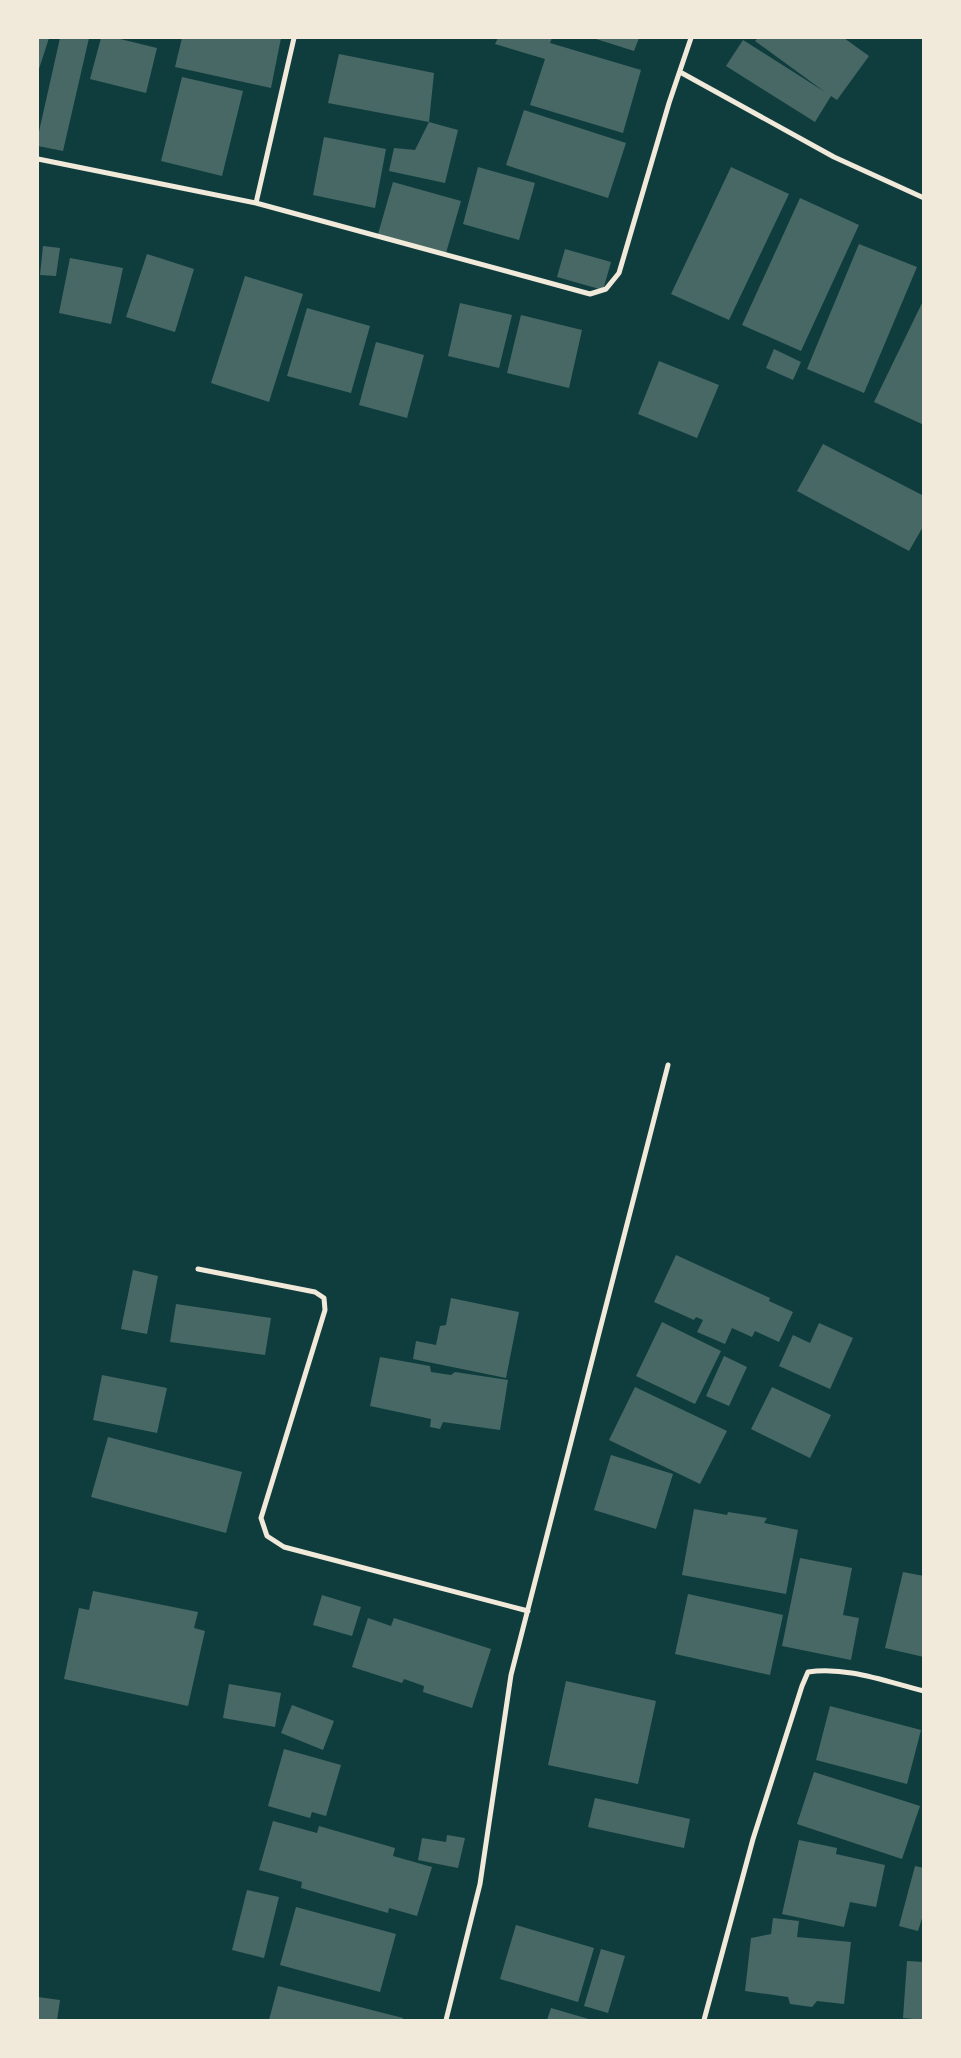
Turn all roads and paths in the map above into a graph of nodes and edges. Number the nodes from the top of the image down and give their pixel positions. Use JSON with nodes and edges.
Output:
{"nodes":[{"id":1,"x":294,"y":38,"type":"edge"},
{"id":2,"x":692,"y":38,"type":"edge"},
{"id":3,"x":680,"y":72,"type":"junction"},
{"id":4,"x":38,"y":159,"type":"edge"},
{"id":5,"x":924,"y":198,"type":"edge"},
{"id":6,"x":256,"y":203,"type":"junction"},
{"id":7,"x":668,"y":1065,"type":"dead end"},
{"id":8,"x":198,"y":1269,"type":"dead end"},
{"id":9,"x":528,"y":1611,"type":"junction"},
{"id":10,"x":924,"y":1691,"type":"edge"},
{"id":11,"x":446,"y":2020,"type":"edge"},
{"id":12,"x":704,"y":2020,"type":"edge"}],
"edges":[{"from":1,"to":6,"type":"street"},
{"from":2,"to":3,"type":"street"},
{"from":3,"to":5,"type":"street"},
{"from":3,"to":6,"type":"street"},
{"from":4,"to":6,"type":"street"},
{"from":7,"to":9,"type":"street"},
{"from":8,"to":9,"type":"street"},
{"from":9,"to":11,"type":"street"},
{"from":10,"to":12,"type":"street"}]}
